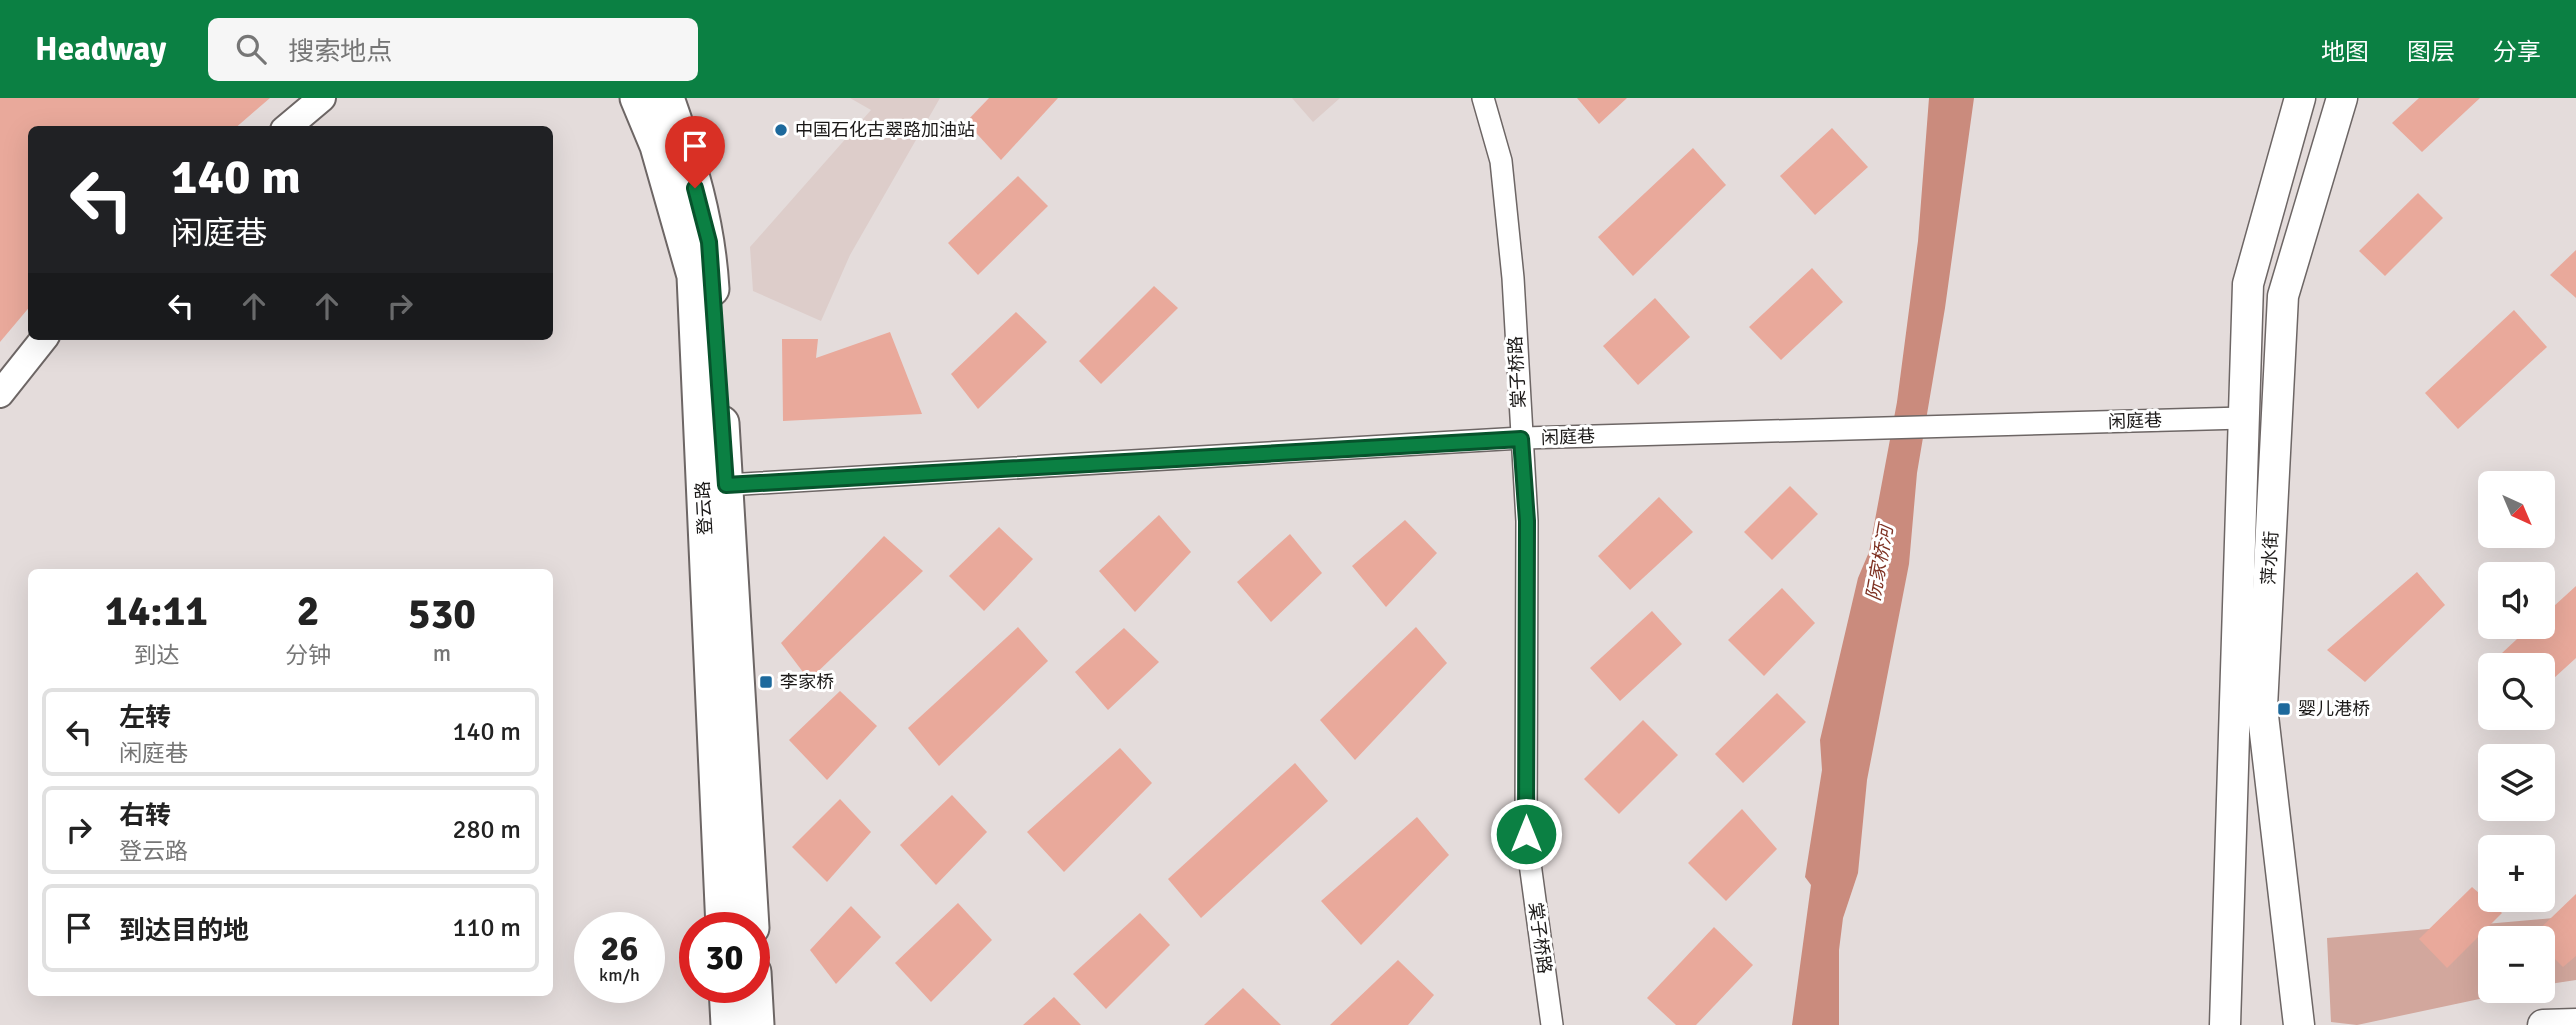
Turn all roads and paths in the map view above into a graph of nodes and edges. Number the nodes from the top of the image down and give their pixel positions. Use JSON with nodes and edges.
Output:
{"nodes":[{"id":1,"x":322,"y":98,"type":"edge"},
{"id":2,"x":637,"y":98,"type":"edge"},
{"id":3,"x":667,"y":98,"type":"edge"},
{"id":4,"x":1483,"y":98,"type":"edge"},
{"id":5,"x":2300,"y":98,"type":"edge"},
{"id":6,"x":2342,"y":98,"type":"edge"},
{"id":7,"x":289,"y":126,"type":"edge"},
{"id":8,"x":43,"y":340,"type":"edge"},
{"id":9,"x":0,"y":394,"type":"edge"},
{"id":10,"x":2243,"y":418,"type":"junction"},
{"id":11,"x":1521,"y":439,"type":"junction"},
{"id":12,"x":726,"y":485,"type":"junction"},
{"id":13,"x":722,"y":912,"type":"edge"},
{"id":14,"x":751,"y":912,"type":"edge"},
{"id":15,"x":727,"y":1003,"type":"edge"},
{"id":16,"x":756,"y":1003,"type":"edge"},
{"id":17,"x":2576,"y":1024,"type":"edge"},
{"id":18,"x":728,"y":1025,"type":"edge"},
{"id":19,"x":757,"y":1025,"type":"edge"},
{"id":20,"x":1552,"y":1025,"type":"edge"},
{"id":21,"x":2225,"y":1025,"type":"edge"},
{"id":22,"x":2299,"y":1025,"type":"edge"},
{"id":23,"x":2543,"y":1025,"type":"edge"}],
"edges":[{"from":1,"to":7,"type":"street"},
{"from":2,"to":13,"type":"main road","name":"登云路"},
{"from":3,"to":12,"type":"main road","name":"登云路"},
{"from":4,"to":11,"type":"street","name":"棠子桥路"},
{"from":5,"to":10,"type":"main road","name":"萍水街"},
{"from":6,"to":22,"type":"main road","name":"萍水街"},
{"from":8,"to":9,"type":"street"},
{"from":10,"to":11,"type":"street","name":"闲庭巷"},
{"from":10,"to":21,"type":"main road","name":"萍水街"},
{"from":11,"to":12,"type":"street","name":"闲庭巷"},
{"from":11,"to":20,"type":"street","name":"棠子桥路"},
{"from":12,"to":14,"type":"main road","name":"登云路"},
{"from":15,"to":18,"type":"main road"},
{"from":16,"to":19,"type":"main road"},
{"from":17,"to":23,"type":"main road"}]}
